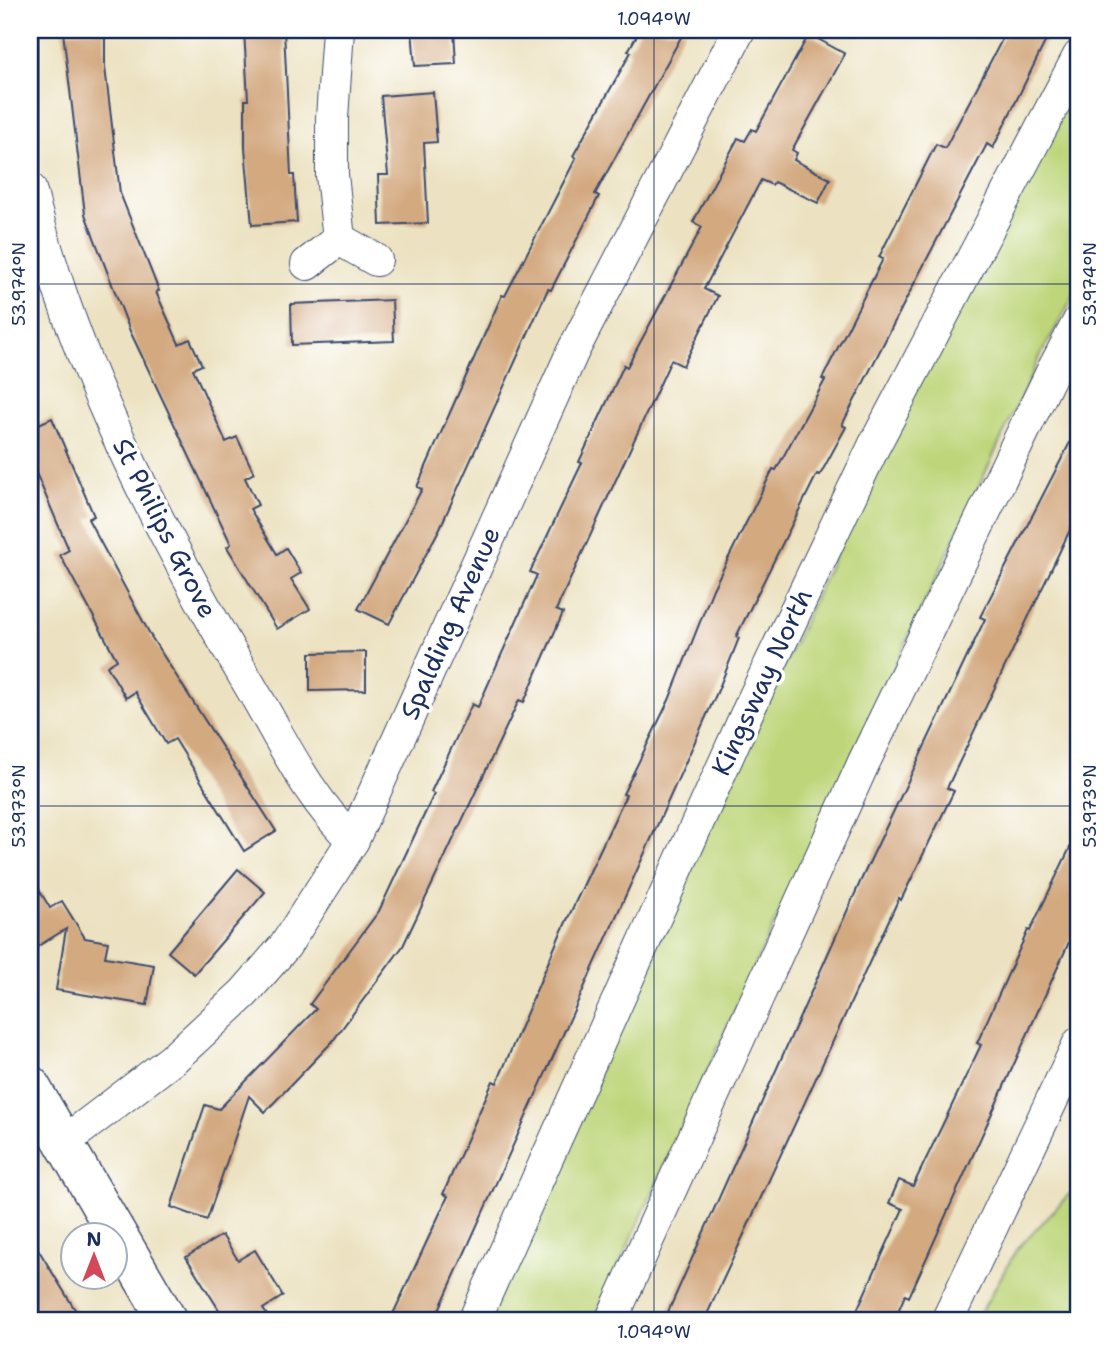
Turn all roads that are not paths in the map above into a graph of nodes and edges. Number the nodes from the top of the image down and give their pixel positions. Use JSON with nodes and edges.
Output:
{"nodes":[{"id":1,"x":338,"y":30,"type":"edge"},
{"id":2,"x":739,"y":30,"type":"edge"},
{"id":3,"x":1079,"y":56,"type":"edge"},
{"id":4,"x":30,"y":189,"type":"edge"},
{"id":5,"x":339,"y":239,"type":"junction"},
{"id":6,"x":376,"y":260,"type":"dead end"},
{"id":7,"x":307,"y":264,"type":"dead end"},
{"id":8,"x":1079,"y":321,"type":"edge"},
{"id":9,"x":354,"y":840,"type":"junction"},
{"id":10,"x":1079,"y":1043,"type":"edge"},
{"id":11,"x":30,"y":1085,"type":"edge"},
{"id":12,"x":64,"y":1142,"type":"junction"},
{"id":13,"x":168,"y":1321,"type":"edge"},
{"id":14,"x":474,"y":1321,"type":"edge"},
{"id":15,"x":611,"y":1321,"type":"edge"},
{"id":16,"x":947,"y":1321,"type":"edge"}],
"edges":[{"from":1,"to":5,"type":"street"},
{"from":2,"to":9,"type":"street","name":"Spalding Avenue"},
{"from":3,"to":14,"type":"street","name":"Kingsway North"},
{"from":4,"to":9,"type":"street","name":"St Philips Grove"},
{"from":5,"to":6,"type":"street"},
{"from":5,"to":7,"type":"street"},
{"from":8,"to":15,"type":"street"},
{"from":9,"to":12,"type":"street","name":"Spalding Avenue"},
{"from":10,"to":16,"type":"street"},
{"from":11,"to":12,"type":"street"},
{"from":12,"to":13,"type":"street"}]}
